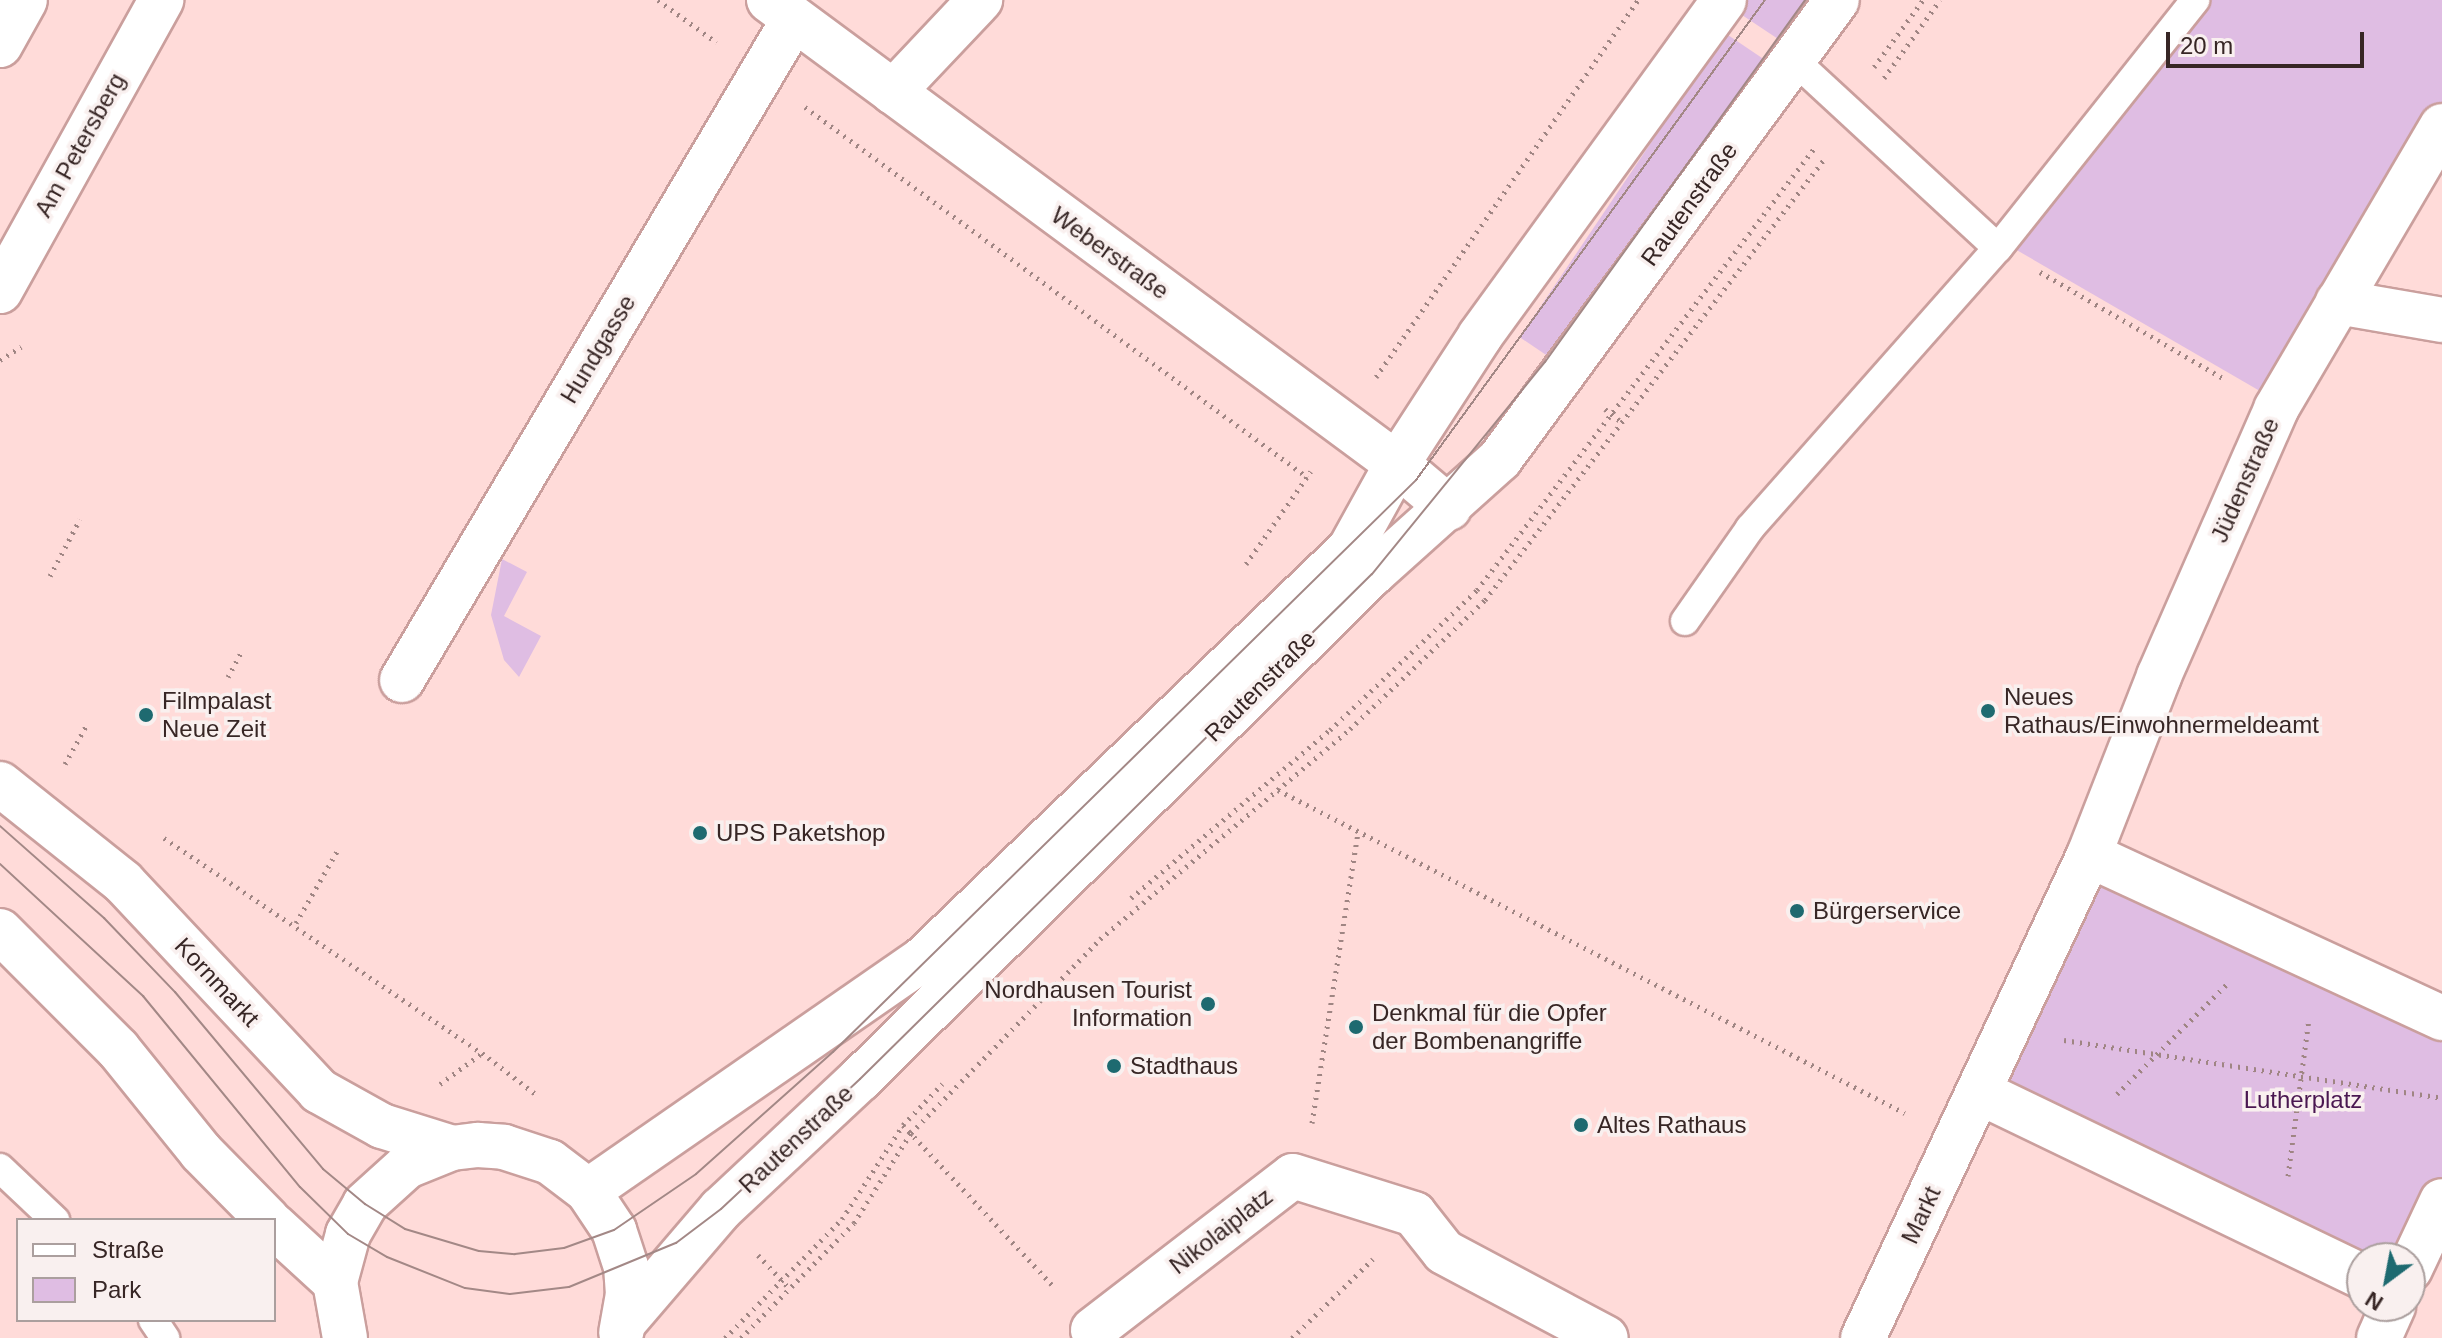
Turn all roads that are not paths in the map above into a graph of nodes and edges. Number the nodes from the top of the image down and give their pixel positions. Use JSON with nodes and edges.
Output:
{"nodes":[{"id":1,"x":25,"y":0,"type":"edge"},
{"id":2,"x":161,"y":0,"type":"edge"},
{"id":3,"x":980,"y":0,"type":"edge"},
{"id":4,"x":1724,"y":0,"type":"edge"},
{"id":5,"x":1837,"y":0,"type":"edge"},
{"id":6,"x":2195,"y":0,"type":"edge"},
{"id":7,"x":781,"y":9,"type":"edge"},
{"id":8,"x":0,"y":45,"type":"edge"},
{"id":9,"x":1794,"y":60,"type":"junction"},
{"id":10,"x":893,"y":92,"type":"junction"},
{"id":11,"x":2442,"y":126,"type":"edge"},
{"id":12,"x":1998,"y":248,"type":"junction"},
{"id":13,"x":0,"y":291,"type":"edge"},
{"id":14,"x":2338,"y":302,"type":"junction"},
{"id":15,"x":2442,"y":320,"type":"edge"},
{"id":16,"x":1397,"y":464,"type":"junction"},
{"id":17,"x":1449,"y":508,"type":"junction"},
{"id":18,"x":1685,"y":621,"type":"dead end"},
{"id":19,"x":402,"y":680,"type":"dead end"},
{"id":20,"x":0,"y":784,"type":"edge"},
{"id":21,"x":2089,"y":855,"type":"junction"},
{"id":22,"x":0,"y":931,"type":"edge"},
{"id":23,"x":2442,"y":1018,"type":"edge"},
{"id":24,"x":1979,"y":1092,"type":"junction"},
{"id":25,"x":452,"y":1148,"type":"junction"},
{"id":26,"x":0,"y":1168,"type":"edge"},
{"id":27,"x":588,"y":1191,"type":"junction"},
{"id":28,"x":2442,"y":1201,"type":"edge"},
{"id":29,"x":53,"y":1218,"type":"edge"},
{"id":30,"x":266,"y":1218,"type":"edge"},
{"id":31,"x":276,"y":1228,"type":"edge"},
{"id":32,"x":2423,"y":1242,"type":"edge"},
{"id":33,"x":2346,"y":1268,"type":"edge"},
{"id":34,"x":335,"y":1282,"type":"junction"},
{"id":35,"x":622,"y":1330,"type":"edge"},
{"id":36,"x":1093,"y":1330,"type":"road end"},
{"id":37,"x":345,"y":1338,"type":"edge"},
{"id":38,"x":1606,"y":1338,"type":"edge"},
{"id":39,"x":1863,"y":1338,"type":"edge"}],
"edges":[{"from":1,"to":8,"type":"street"},
{"from":2,"to":13,"type":"street","name":"Am Petersberg"},
{"from":3,"to":10,"type":"street"},
{"from":4,"to":16,"type":"street","name":"Rautenstraße"},
{"from":5,"to":9,"type":"street","name":"Rautenstraße"},
{"from":6,"to":12,"type":"lane"},
{"from":7,"to":10,"type":"street","name":"Weberstraße"},
{"from":7,"to":19,"type":"street","name":"Hundgasse"},
{"from":9,"to":12,"type":"lane"},
{"from":9,"to":17,"type":"street","name":"Rautenstraße"},
{"from":10,"to":16,"type":"street","name":"Weberstraße"},
{"from":11,"to":14,"type":"street","name":"Jüdenstraße"},
{"from":12,"to":18,"type":"lane"},
{"from":14,"to":15,"type":"street"},
{"from":14,"to":21,"type":"street","name":"Jüdenstraße"},
{"from":16,"to":17,"type":"street","name":"Weberstraße"},
{"from":16,"to":27,"type":"street","name":"Rautenstraße"},
{"from":17,"to":35,"type":"street","name":"Rautenstraße"},
{"from":20,"to":25,"type":"street","name":"Kornmarkt"},
{"from":21,"to":23,"type":"street"},
{"from":21,"to":24,"type":"street"},
{"from":22,"to":30,"type":"street"},
{"from":24,"to":33,"type":"street"},
{"from":24,"to":39,"type":"street","name":"Markt"},
{"from":25,"to":27,"type":"street","name":"Kornmarkt"},
{"from":25,"to":34,"type":"street","name":"Kornmarkt"},
{"from":26,"to":29,"type":"lane"},
{"from":27,"to":35,"type":"street","name":"Kornmarkt"},
{"from":28,"to":32,"type":"street"},
{"from":31,"to":34,"type":"street"},
{"from":34,"to":37,"type":"street","name":"Kornmarkt"},
{"from":36,"to":38,"type":"street","name":"Nikolaiplatz"}]}
